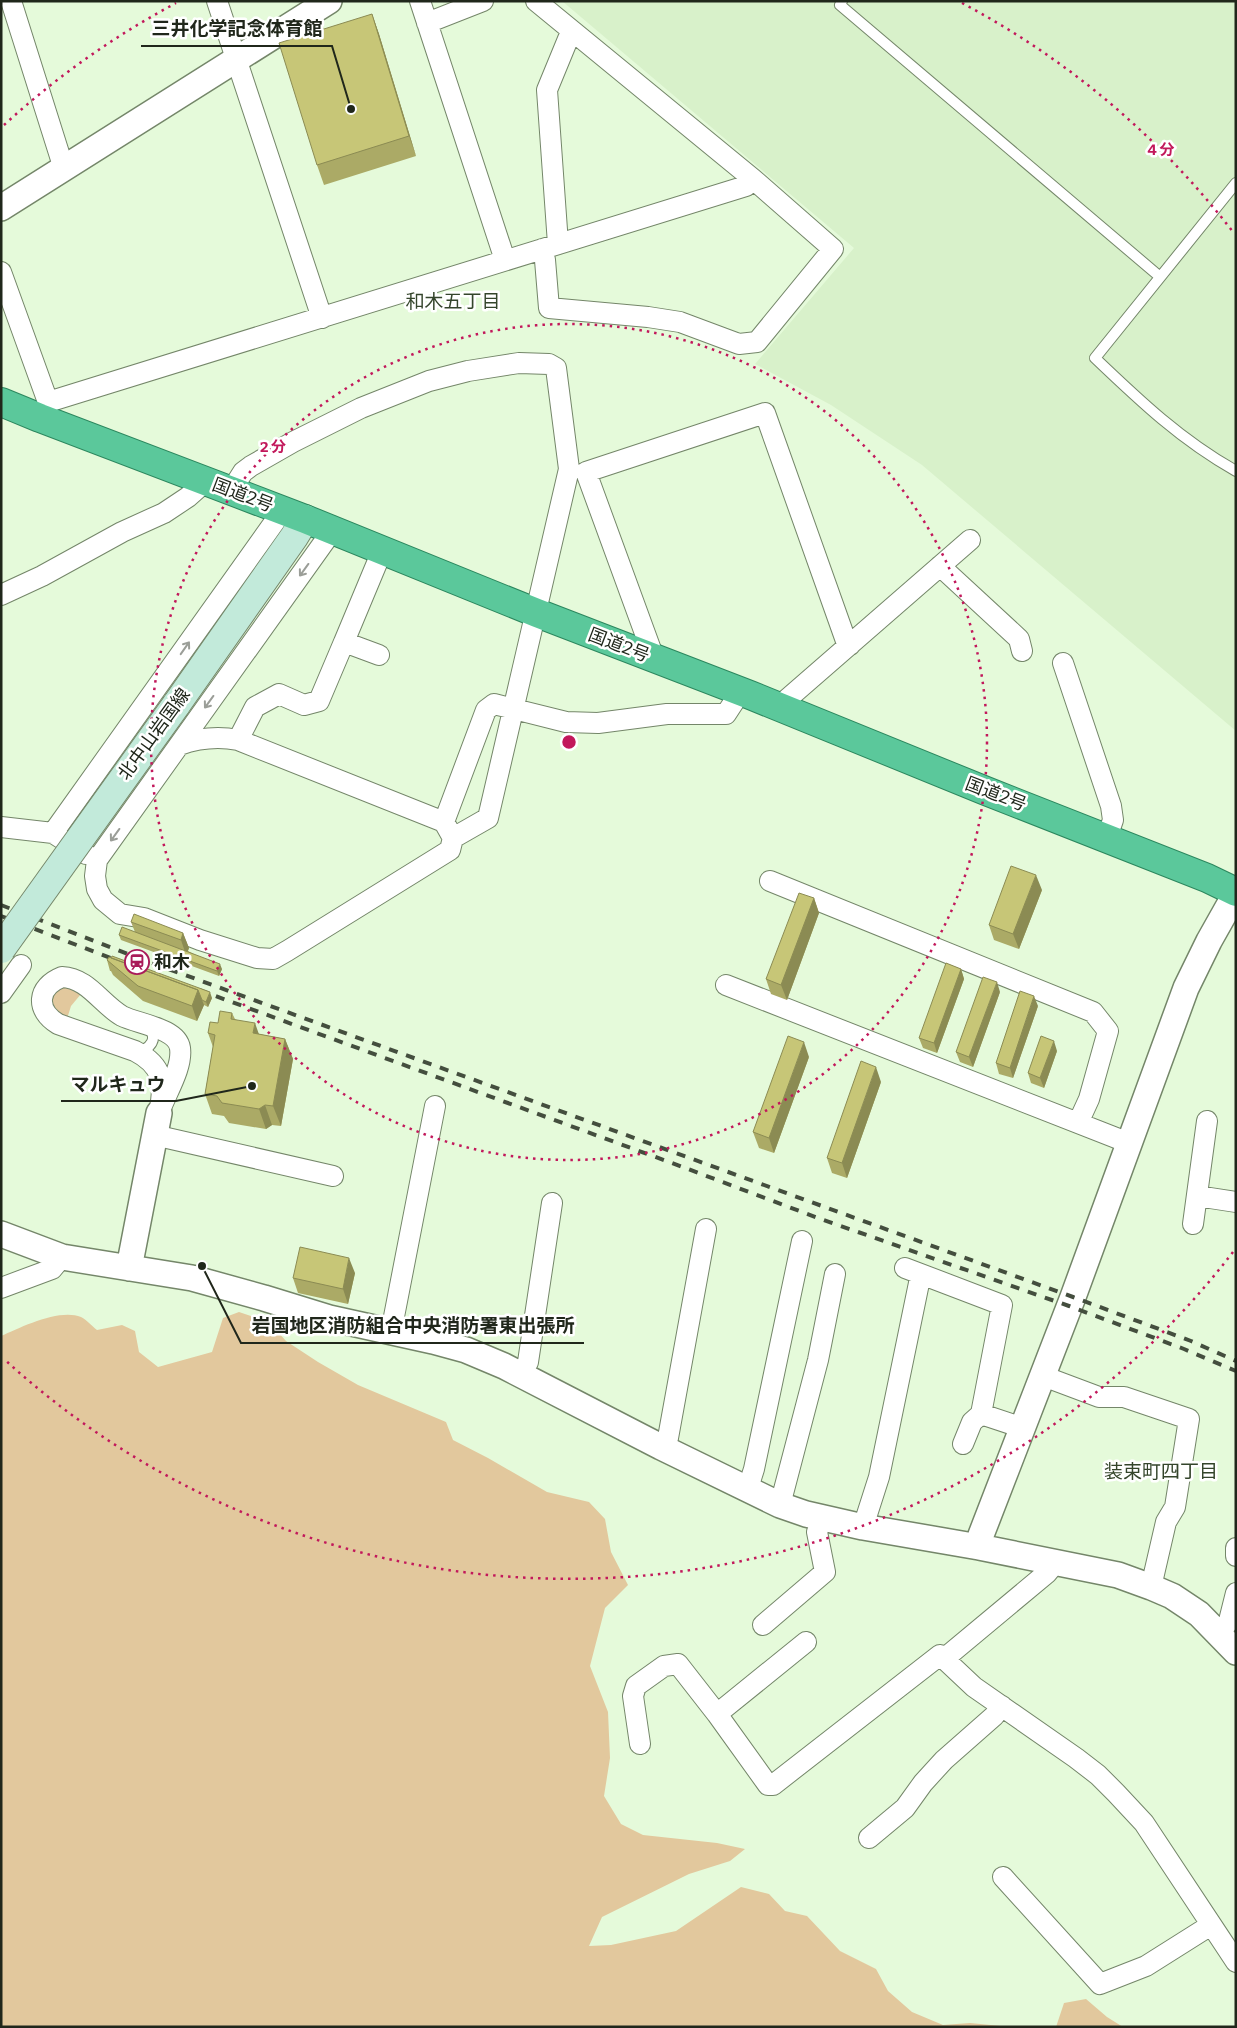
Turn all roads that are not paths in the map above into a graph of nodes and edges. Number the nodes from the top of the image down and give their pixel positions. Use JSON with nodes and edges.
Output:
{"nodes":[{"id":1,"x":11,"y":1,"type":"edge"},
{"id":2,"x":217,"y":1,"type":"edge"},
{"id":3,"x":329,"y":1,"type":"edge"},
{"id":4,"x":420,"y":1,"type":"edge"},
{"id":5,"x":483,"y":1,"type":"edge"},
{"id":6,"x":536,"y":1,"type":"edge"},
{"id":7,"x":842,"y":1,"type":"edge"},
{"id":8,"x":427,"y":23,"type":"junction"},
{"id":9,"x":573,"y":32,"type":"junction"},
{"id":10,"x":235,"y":60,"type":"junction"},
{"id":11,"x":64,"y":169,"type":"junction"},
{"id":12,"x":754,"y":179,"type":"junction"},
{"id":13,"x":1236,"y":184,"type":"edge"},
{"id":14,"x":1,"y":208,"type":"edge"},
{"id":15,"x":550,"y":246,"type":"junction"},
{"id":16,"x":504,"y":260,"type":"junction"},
{"id":17,"x":1,"y":272,"type":"edge"},
{"id":18,"x":1159,"y":276,"type":"junction"},
{"id":19,"x":322,"y":318,"type":"junction"},
{"id":20,"x":5,"y":407,"type":"edge"},
{"id":21,"x":44,"y":410,"type":"junction"},
{"id":22,"x":1236,"y":471,"type":"edge"},
{"id":23,"x":206,"y":481,"type":"junction"},
{"id":24,"x":232,"y":491,"type":"junction"},
{"id":25,"x":294,"y":514,"type":"junction"},
{"id":26,"x":332,"y":531,"type":"junction"},
{"id":27,"x":970,"y":540,"type":"dead end"},
{"id":28,"x":382,"y":551,"type":"junction"},
{"id":29,"x":940,"y":566,"type":"junction"},
{"id":30,"x":1,"y":595,"type":"edge"},
{"id":31,"x":537,"y":614,"type":"junction"},
{"id":32,"x":344,"y":642,"type":"junction"},
{"id":33,"x":850,"y":645,"type":"junction"},
{"id":34,"x":1022,"y":651,"type":"dead end"},
{"id":35,"x":379,"y":655,"type":"dead end"},
{"id":36,"x":654,"y":658,"type":"junction"},
{"id":37,"x":1063,"y":664,"type":"dead end"},
{"id":38,"x":741,"y":691,"type":"junction"},
{"id":39,"x":515,"y":708,"type":"junction"},
{"id":40,"x":782,"y":709,"type":"junction"},
{"id":41,"x":238,"y":740,"type":"junction"},
{"id":42,"x":178,"y":745,"type":"junction"},
{"id":43,"x":1,"y":827,"type":"edge"},
{"id":44,"x":448,"y":830,"type":"junction"},
{"id":45,"x":53,"y":833,"type":"junction"},
{"id":46,"x":1107,"y":838,"type":"junction"},
{"id":47,"x":97,"y":860,"type":"junction"},
{"id":48,"x":770,"y":881,"type":"dead end"},
{"id":49,"x":1236,"y":893,"type":"edge"},
{"id":50,"x":11,"y":957,"type":"edge"},
{"id":51,"x":726,"y":985,"type":"dead end"},
{"id":52,"x":1,"y":993,"type":"edge"},
{"id":53,"x":144,"y":1025,"type":"junction"},
{"id":54,"x":135,"y":1051,"type":"junction"},
{"id":55,"x":435,"y":1106,"type":"dead end"},
{"id":56,"x":1207,"y":1120,"type":"dead end"},
{"id":57,"x":1078,"y":1123,"type":"junction"},
{"id":58,"x":156,"y":1124,"type":"junction"},
{"id":59,"x":1129,"y":1143,"type":"junction"},
{"id":60,"x":333,"y":1176,"type":"dead end"},
{"id":61,"x":1197,"y":1196,"type":"junction"},
{"id":62,"x":1236,"y":1202,"type":"edge"},
{"id":63,"x":552,"y":1203,"type":"dead end"},
{"id":64,"x":1193,"y":1224,"type":"dead end"},
{"id":65,"x":706,"y":1229,"type":"dead end"},
{"id":66,"x":2,"y":1235,"type":"edge"},
{"id":67,"x":802,"y":1241,"type":"dead end"},
{"id":68,"x":62,"y":1257,"type":"junction"},
{"id":69,"x":129,"y":1268,"type":"junction"},
{"id":70,"x":835,"y":1274,"type":"dead end"},
{"id":71,"x":1,"y":1288,"type":"edge"},
{"id":72,"x":391,"y":1332,"type":"junction"},
{"id":73,"x":521,"y":1375,"type":"junction"},
{"id":74,"x":1043,"y":1376,"type":"junction"},
{"id":75,"x":981,"y":1414,"type":"junction"},
{"id":76,"x":1023,"y":1428,"type":"junction"},
{"id":77,"x":962,"y":1444,"type":"dead end"},
{"id":78,"x":661,"y":1447,"type":"junction"},
{"id":79,"x":748,"y":1488,"type":"junction"},
{"id":80,"x":780,"y":1505,"type":"junction"},
{"id":81,"x":822,"y":1519,"type":"junction"},
{"id":82,"x":863,"y":1528,"type":"junction"},
{"id":83,"x":979,"y":1547,"type":"junction"},
{"id":84,"x":1236,"y":1548,"type":"edge"},
{"id":85,"x":1236,"y":1556,"type":"edge"},
{"id":86,"x":1056,"y":1562,"type":"junction"},
{"id":87,"x":1151,"y":1587,"type":"junction"},
{"id":88,"x":1236,"y":1592,"type":"edge"},
{"id":89,"x":763,"y":1625,"type":"dead end"},
{"id":90,"x":1219,"y":1634,"type":"junction"},
{"id":91,"x":806,"y":1642,"type":"dead end"},
{"id":92,"x":1236,"y":1652,"type":"edge"},
{"id":93,"x":945,"y":1658,"type":"junction"},
{"id":94,"x":1002,"y":1706,"type":"junction"},
{"id":95,"x":717,"y":1714,"type":"junction"},
{"id":96,"x":640,"y":1744,"type":"dead end"},
{"id":97,"x":868,"y":1838,"type":"dead end"},
{"id":98,"x":1004,"y":1876,"type":"dead end"},
{"id":99,"x":1211,"y":1925,"type":"junction"},
{"id":100,"x":1236,"y":1962,"type":"edge"}],
"edges":[{"from":1,"to":11,"type":"street"},
{"from":2,"to":10,"type":"street"},
{"from":3,"to":10,"type":"street"},
{"from":4,"to":8,"type":"street"},
{"from":5,"to":8,"type":"street"},
{"from":6,"to":9,"type":"street"},
{"from":7,"to":18,"type":"lane"},
{"from":8,"to":16,"type":"street"},
{"from":9,"to":12,"type":"street"},
{"from":9,"to":15,"type":"street"},
{"from":10,"to":11,"type":"street"},
{"from":10,"to":19,"type":"street"},
{"from":11,"to":14,"type":"street"},
{"from":12,"to":15,"type":"street"},
{"from":12,"to":15,"type":"street"},
{"from":13,"to":18,"type":"lane"},
{"from":15,"to":16,"type":"street"},
{"from":16,"to":19,"type":"street"},
{"from":17,"to":21,"type":"street"},
{"from":18,"to":22,"type":"lane"},
{"from":19,"to":21,"type":"street"},
{"from":20,"to":21,"type":"highway","name":"国道2号"},
{"from":21,"to":23,"type":"highway","name":"国道2号"},
{"from":23,"to":24,"type":"highway","name":"国道2号"},
{"from":23,"to":30,"type":"street"},
{"from":24,"to":25,"type":"highway","name":"国道2号"},
{"from":24,"to":31,"type":"street"},
{"from":25,"to":26,"type":"highway","name":"国道2号"},
{"from":45,"to":25,"type":"street","one_way":true},
{"from":25,"to":50,"type":"main road","name":"北中山岩国線","bridge":true},
{"from":26,"to":28,"type":"highway","name":"国道2号"},
{"from":26,"to":42,"type":"street","one_way":true},
{"from":27,"to":29,"type":"street"},
{"from":28,"to":31,"type":"highway","name":"国道2号"},
{"from":28,"to":32,"type":"street"},
{"from":29,"to":33,"type":"street"},
{"from":29,"to":34,"type":"street"},
{"from":31,"to":36,"type":"highway","name":"国道2号"},
{"from":31,"to":39,"type":"street"},
{"from":32,"to":35,"type":"street"},
{"from":32,"to":41,"type":"street"},
{"from":33,"to":36,"type":"street"},
{"from":33,"to":40,"type":"street"},
{"from":36,"to":38,"type":"highway","name":"国道2号"},
{"from":37,"to":46,"type":"street"},
{"from":38,"to":39,"type":"street"},
{"from":38,"to":40,"type":"highway","name":"国道2号"},
{"from":39,"to":44,"type":"street"},
{"from":39,"to":44,"type":"street"},
{"from":40,"to":46,"type":"highway","name":"国道2号"},
{"from":41,"to":42,"type":"street"},
{"from":41,"to":44,"type":"street"},
{"from":42,"to":47,"type":"street","one_way":true},
{"from":43,"to":45,"type":"street"},
{"from":44,"to":47,"type":"street"},
{"from":45,"to":47,"type":"street"},
{"from":46,"to":49,"type":"highway","name":"国道2号"},
{"from":48,"to":57,"type":"street"},
{"from":49,"to":59,"type":"street"},
{"from":50,"to":52,"type":"street"},
{"from":51,"to":57,"type":"street"},
{"from":53,"to":54,"type":"lane"},
{"from":53,"to":54,"type":"street"},
{"from":53,"to":58,"type":"street"},
{"from":54,"to":58,"type":"street"},
{"from":55,"to":72,"type":"street"},
{"from":56,"to":61,"type":"street"},
{"from":57,"to":59,"type":"street"},
{"from":58,"to":60,"type":"street"},
{"from":58,"to":69,"type":"street"},
{"from":59,"to":74,"type":"street"},
{"from":61,"to":62,"type":"street"},
{"from":61,"to":64,"type":"street"},
{"from":63,"to":73,"type":"street"},
{"from":65,"to":78,"type":"street"},
{"from":66,"to":68,"type":"street"},
{"from":67,"to":79,"type":"street"},
{"from":68,"to":69,"type":"street"},
{"from":68,"to":71,"type":"street"},
{"from":69,"to":72,"type":"street"},
{"from":70,"to":80,"type":"street"},
{"from":72,"to":73,"type":"street"},
{"from":73,"to":78,"type":"street"},
{"from":74,"to":76,"type":"street"},
{"from":74,"to":87,"type":"street"},
{"from":75,"to":76,"type":"street"},
{"from":75,"to":77,"type":"street"},
{"from":75,"to":82,"type":"street"},
{"from":76,"to":83,"type":"street"},
{"from":78,"to":79,"type":"street"},
{"from":79,"to":80,"type":"street"},
{"from":80,"to":81,"type":"street"},
{"from":81,"to":82,"type":"street"},
{"from":81,"to":89,"type":"street"},
{"from":82,"to":83,"type":"street"},
{"from":83,"to":86,"type":"street"},
{"from":84,"to":85,"type":"street"},
{"from":86,"to":87,"type":"street"},
{"from":86,"to":93,"type":"street"},
{"from":87,"to":90,"type":"street"},
{"from":88,"to":90,"type":"street"},
{"from":90,"to":92,"type":"street"},
{"from":91,"to":95,"type":"street"},
{"from":93,"to":94,"type":"street"},
{"from":93,"to":95,"type":"street"},
{"from":94,"to":97,"type":"street"},
{"from":94,"to":99,"type":"street"},
{"from":95,"to":96,"type":"street"},
{"from":98,"to":99,"type":"street"},
{"from":99,"to":100,"type":"street"}]}
